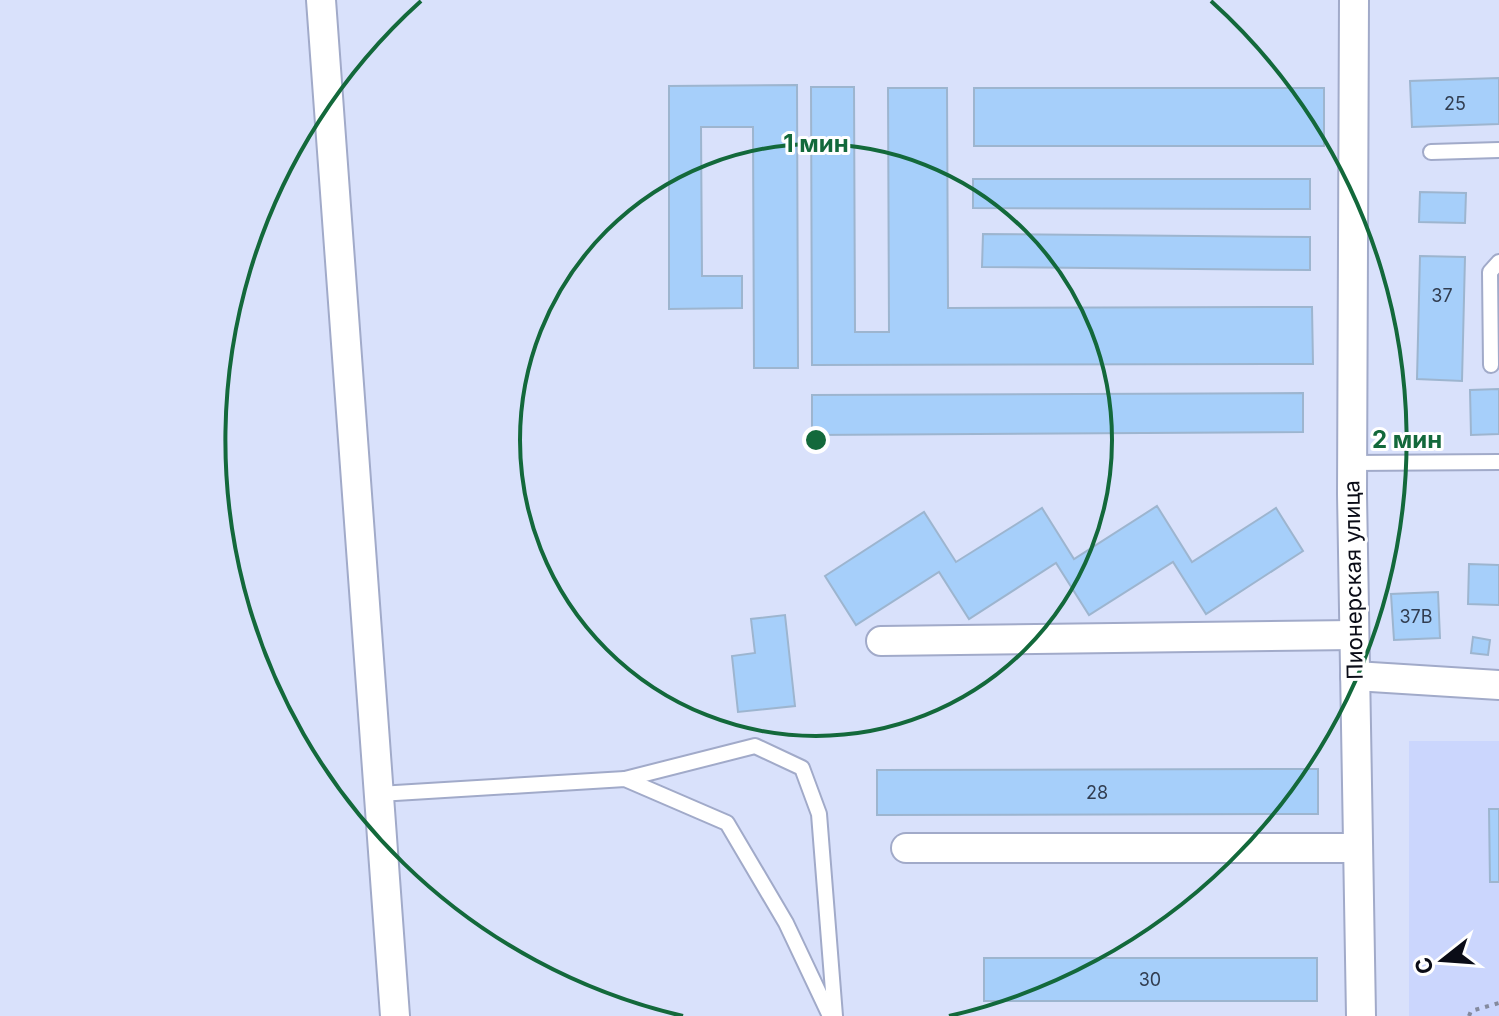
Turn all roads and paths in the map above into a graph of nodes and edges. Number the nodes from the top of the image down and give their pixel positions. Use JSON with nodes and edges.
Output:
{"nodes":[{"id":1,"x":321,"y":0,"type":"edge"},
{"id":2,"x":1354,"y":0,"type":"edge"},
{"id":3,"x":1499,"y":150,"type":"edge"},
{"id":4,"x":1431,"y":152,"type":"dead end"},
{"id":5,"x":1499,"y":262,"type":"edge"},
{"id":6,"x":1491,"y":365,"type":"dead end"},
{"id":7,"x":1499,"y":462,"type":"edge"},
{"id":8,"x":1352,"y":463,"type":"junction"},
{"id":9,"x":1354,"y":635,"type":"junction"},
{"id":10,"x":881,"y":641,"type":"dead end"},
{"id":11,"x":1355,"y":676,"type":"junction"},
{"id":12,"x":1499,"y":685,"type":"edge"},
{"id":13,"x":625,"y":779,"type":"junction"},
{"id":14,"x":379,"y":794,"type":"junction"},
{"id":15,"x":906,"y":848,"type":"dead end"},
{"id":16,"x":1358,"y":848,"type":"junction"},
{"id":17,"x":1499,"y":1003,"type":"edge"},
{"id":18,"x":395,"y":1016,"type":"edge"},
{"id":19,"x":833,"y":1016,"type":"edge"},
{"id":20,"x":1361,"y":1016,"type":"edge"},
{"id":21,"x":1469,"y":1016,"type":"edge"}],
"edges":[{"from":1,"to":14,"type":"street"},
{"from":2,"to":8,"type":"street","name":"Пионерская улица"},
{"from":3,"to":4,"type":"lane"},
{"from":5,"to":6,"type":"lane"},
{"from":7,"to":8,"type":"lane"},
{"from":8,"to":9,"type":"street","name":"Пионерская улица"},
{"from":9,"to":10,"type":"street"},
{"from":9,"to":11,"type":"street","name":"Пионерская улица"},
{"from":11,"to":12,"type":"street"},
{"from":11,"to":16,"type":"street","name":"Пионерская улица"},
{"from":13,"to":14,"type":"lane"},
{"from":13,"to":19,"type":"lane"},
{"from":13,"to":19,"type":"lane"},
{"from":14,"to":18,"type":"street"},
{"from":15,"to":16,"type":"street"},
{"from":16,"to":20,"type":"street","name":"Пионерская улица"},
{"from":17,"to":21,"type":"path"}]}
